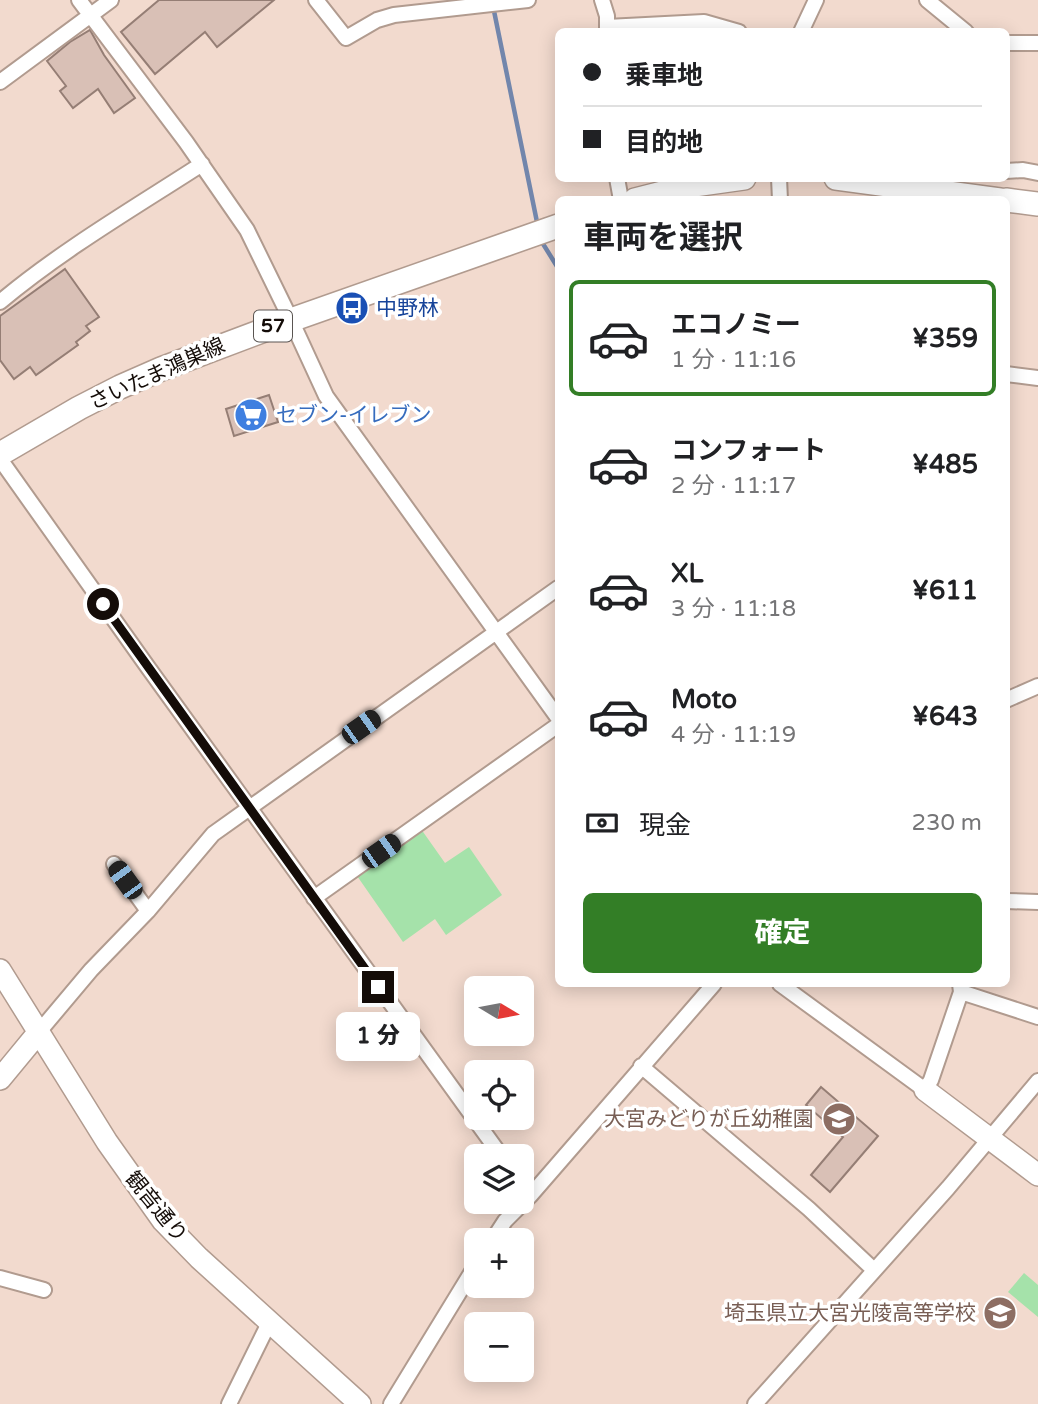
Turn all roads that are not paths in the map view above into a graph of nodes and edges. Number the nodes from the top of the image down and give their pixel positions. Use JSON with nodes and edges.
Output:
{"nodes":[{"id":1,"x":79,"y":0,"type":"edge"},
{"id":2,"x":111,"y":0,"type":"edge"},
{"id":3,"x":316,"y":0,"type":"edge"},
{"id":4,"x":528,"y":0,"type":"edge"},
{"id":5,"x":602,"y":0,"type":"edge"},
{"id":6,"x":816,"y":0,"type":"edge"},
{"id":7,"x":927,"y":0,"type":"edge"},
{"id":8,"x":453,"y":4,"type":"edge"},
{"id":9,"x":90,"y":15,"type":"junction"},
{"id":10,"x":607,"y":28,"type":"edge"},
{"id":11,"x":621,"y":28,"type":"edge"},
{"id":12,"x":725,"y":28,"type":"edge"},
{"id":13,"x":803,"y":28,"type":"edge"},
{"id":14,"x":961,"y":28,"type":"edge"},
{"id":15,"x":1010,"y":43,"type":"edge"},
{"id":16,"x":1038,"y":43,"type":"edge"},
{"id":17,"x":0,"y":82,"type":"edge"},
{"id":18,"x":202,"y":164,"type":"junction"},
{"id":19,"x":1010,"y":171,"type":"edge"},
{"id":20,"x":1038,"y":173,"type":"edge"},
{"id":21,"x":715,"y":182,"type":"edge"},
{"id":22,"x":868,"y":182,"type":"edge"},
{"id":23,"x":651,"y":196,"type":"edge"},
{"id":24,"x":971,"y":196,"type":"edge"},
{"id":25,"x":1010,"y":200,"type":"edge"},
{"id":26,"x":1038,"y":204,"type":"edge"},
{"id":27,"x":555,"y":227,"type":"edge"},
{"id":28,"x":0,"y":302,"type":"edge"},
{"id":29,"x":292,"y":320,"type":"junction"},
{"id":30,"x":1010,"y":374,"type":"edge"},
{"id":31,"x":1038,"y":378,"type":"edge"},
{"id":32,"x":0,"y":456,"type":"edge"},
{"id":33,"x":555,"y":590,"type":"edge"},
{"id":34,"x":496,"y":632,"type":"junction"},
{"id":35,"x":1038,"y":686,"type":"edge"},
{"id":36,"x":1010,"y":698,"type":"edge"},
{"id":37,"x":555,"y":714,"type":"edge"},
{"id":38,"x":555,"y":727,"type":"edge"},
{"id":39,"x":249,"y":807,"type":"junction"},
{"id":40,"x":114,"y":864,"type":"dead end"},
{"id":41,"x":314,"y":898,"type":"junction"},
{"id":42,"x":1010,"y":901,"type":"edge"},
{"id":43,"x":1038,"y":902,"type":"edge"},
{"id":44,"x":148,"y":911,"type":"junction"},
{"id":45,"x":0,"y":970,"type":"edge"},
{"id":46,"x":711,"y":987,"type":"edge"},
{"id":47,"x":784,"y":987,"type":"edge"},
{"id":48,"x":960,"y":988,"type":"edge"},
{"id":49,"x":1038,"y":1017,"type":"edge"},
{"id":50,"x":38,"y":1033,"type":"junction"},
{"id":51,"x":641,"y":1066,"type":"junction"},
{"id":52,"x":0,"y":1079,"type":"edge"},
{"id":53,"x":1038,"y":1081,"type":"edge"},
{"id":54,"x":925,"y":1090,"type":"junction"},
{"id":55,"x":990,"y":1138,"type":"junction"},
{"id":56,"x":493,"y":1144,"type":"edge"},
{"id":57,"x":1038,"y":1175,"type":"edge"},
{"id":58,"x":534,"y":1181,"type":"edge"},
{"id":59,"x":874,"y":1270,"type":"junction"},
{"id":60,"x":0,"y":1278,"type":"edge"},
{"id":61,"x":464,"y":1285,"type":"edge"},
{"id":62,"x":44,"y":1290,"type":"dead end"},
{"id":63,"x":270,"y":1321,"type":"junction"},
{"id":64,"x":229,"y":1404,"type":"edge"},
{"id":65,"x":360,"y":1404,"type":"edge"},
{"id":66,"x":391,"y":1404,"type":"edge"},
{"id":67,"x":755,"y":1404,"type":"edge"}],
"edges":[{"from":1,"to":9,"type":"street"},
{"from":2,"to":9,"type":"street"},
{"from":3,"to":8,"type":"street"},
{"from":4,"to":8,"type":"street"},
{"from":5,"to":10,"type":"street"},
{"from":6,"to":13,"type":"street"},
{"from":7,"to":14,"type":"street"},
{"from":9,"to":17,"type":"street"},
{"from":9,"to":18,"type":"street"},
{"from":11,"to":12,"type":"street"},
{"from":15,"to":16,"type":"street"},
{"from":18,"to":28,"type":"street"},
{"from":18,"to":29,"type":"street"},
{"from":19,"to":20,"type":"street"},
{"from":21,"to":23,"type":"main road"},
{"from":22,"to":24,"type":"main road"},
{"from":25,"to":26,"type":"main road"},
{"from":27,"to":29,"type":"main road","name":"さいたま鴻巣線","number":"57"},
{"from":29,"to":32,"type":"main road","name":"さいたま鴻巣線","number":"57"},
{"from":29,"to":34,"type":"street"},
{"from":30,"to":31,"type":"street"},
{"from":32,"to":39,"type":"street"},
{"from":33,"to":34,"type":"street"},
{"from":34,"to":37,"type":"street"},
{"from":34,"to":39,"type":"street"},
{"from":35,"to":36,"type":"street"},
{"from":38,"to":41,"type":"street"},
{"from":39,"to":41,"type":"street"},
{"from":39,"to":44,"type":"street"},
{"from":40,"to":44,"type":"street"},
{"from":41,"to":56,"type":"street"},
{"from":42,"to":43,"type":"street"},
{"from":44,"to":50,"type":"street"},
{"from":45,"to":50,"type":"street","name":"観音通り"},
{"from":46,"to":51,"type":"street"},
{"from":47,"to":54,"type":"street"},
{"from":48,"to":49,"type":"street"},
{"from":48,"to":54,"type":"street"},
{"from":50,"to":52,"type":"street"},
{"from":50,"to":63,"type":"street","name":"観音通り"},
{"from":51,"to":58,"type":"street"},
{"from":51,"to":59,"type":"street"},
{"from":53,"to":55,"type":"street"},
{"from":54,"to":55,"type":"street"},
{"from":55,"to":57,"type":"street"},
{"from":55,"to":59,"type":"street"},
{"from":59,"to":67,"type":"street"},
{"from":60,"to":62,"type":"street"},
{"from":61,"to":66,"type":"street"},
{"from":63,"to":64,"type":"street"},
{"from":63,"to":65,"type":"street","name":"観音通り"}]}
